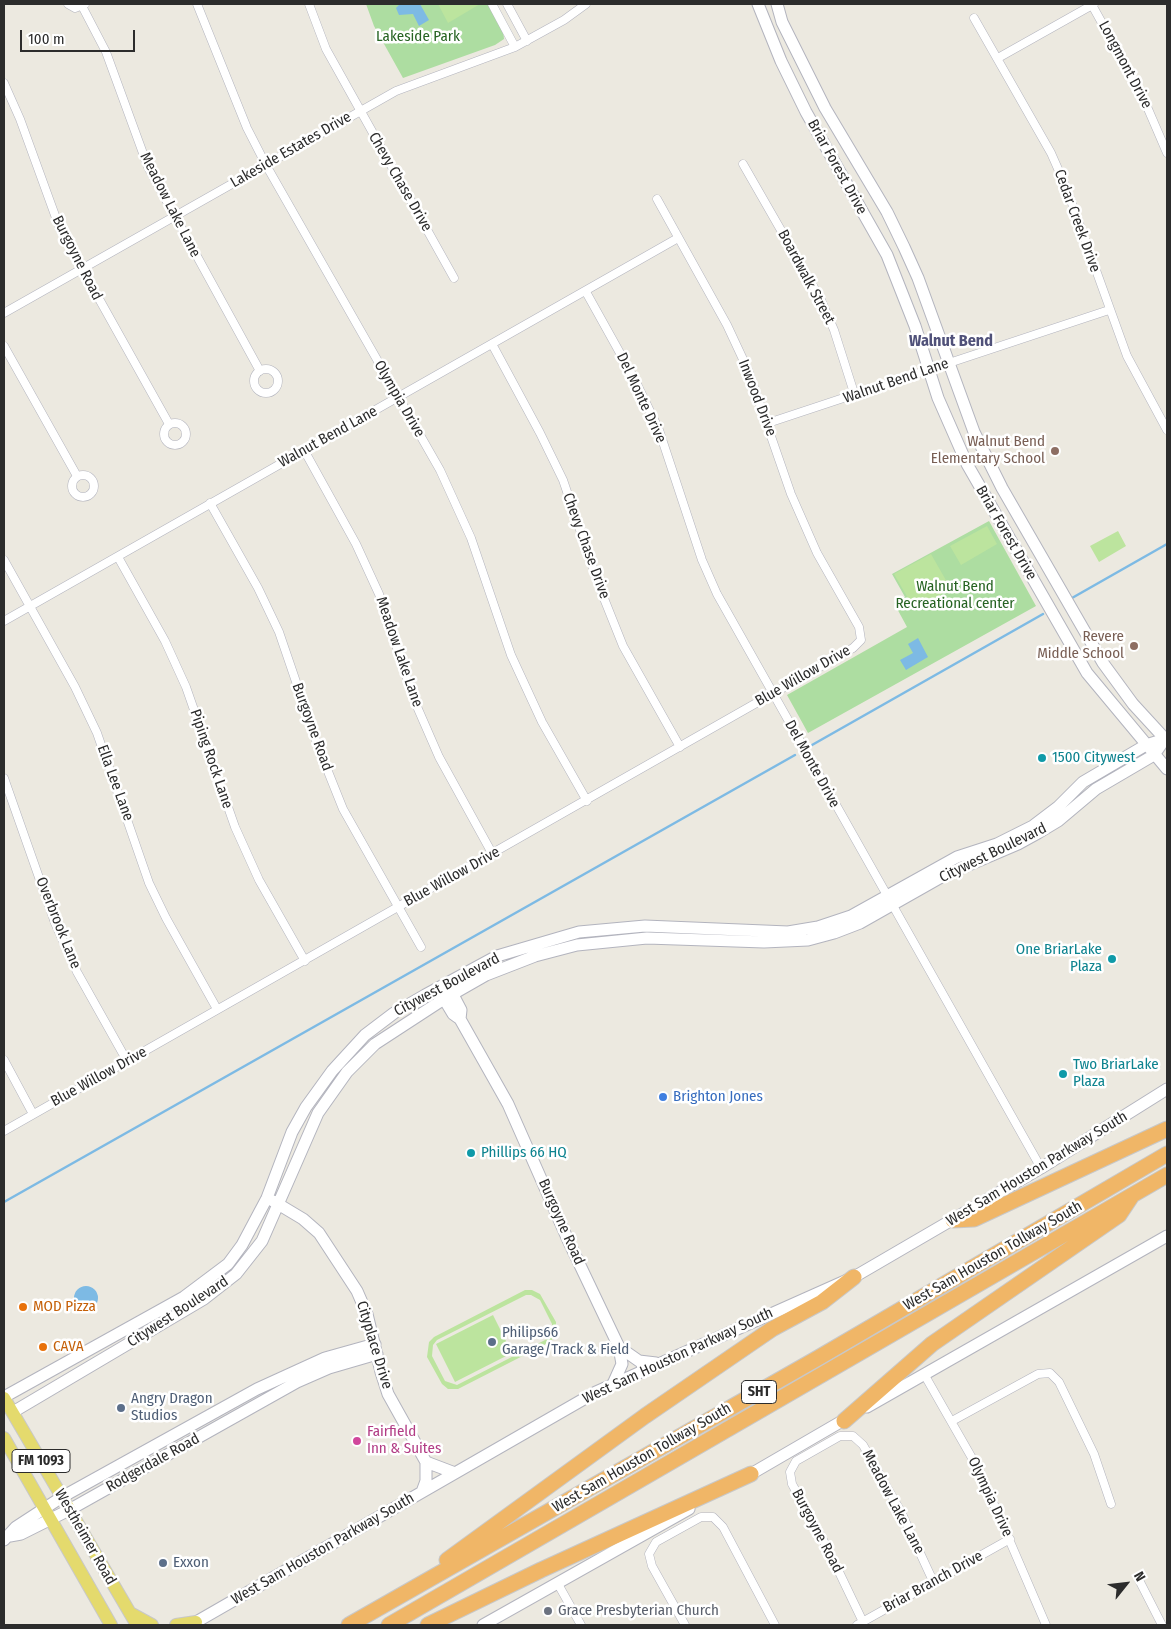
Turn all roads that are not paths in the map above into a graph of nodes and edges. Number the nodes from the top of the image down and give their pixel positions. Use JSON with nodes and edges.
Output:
{"nodes":[{"id":1,"x":68,"y":4,"type":"edge"},
{"id":2,"x":197,"y":4,"type":"edge"},
{"id":3,"x":309,"y":4,"type":"edge"},
{"id":4,"x":492,"y":4,"type":"edge"},
{"id":5,"x":507,"y":4,"type":"edge"},
{"id":6,"x":586,"y":4,"type":"edge"},
{"id":7,"x":758,"y":4,"type":"edge"},
{"id":8,"x":776,"y":4,"type":"edge"},
{"id":9,"x":1093,"y":4,"type":"edge"},
{"id":10,"x":84,"y":5,"type":"edge"},
{"id":11,"x":974,"y":18,"type":"dead end"},
{"id":12,"x":527,"y":41,"type":"junction"},
{"id":13,"x":515,"y":48,"type":"junction"},
{"id":14,"x":998,"y":58,"type":"junction"},
{"id":15,"x":4,"y":83,"type":"edge"},
{"id":16,"x":359,"y":111,"type":"junction"},
{"id":17,"x":1167,"y":153,"type":"edge"},
{"id":18,"x":743,"y":164,"type":"dead end"},
{"id":19,"x":266,"y":165,"type":"junction"},
{"id":20,"x":657,"y":199,"type":"dead end"},
{"id":21,"x":174,"y":217,"type":"junction"},
{"id":22,"x":678,"y":238,"type":"junction"},
{"id":23,"x":81,"y":269,"type":"junction"},
{"id":24,"x":454,"y":278,"type":"dead end"},
{"id":25,"x":586,"y":292,"type":"junction"},
{"id":26,"x":1109,"y":310,"type":"junction"},
{"id":27,"x":4,"y":313,"type":"edge"},
{"id":28,"x":492,"y":344,"type":"junction"},
{"id":29,"x":4,"y":346,"type":"edge"},
{"id":30,"x":948,"y":364,"type":"junction"},
{"id":31,"x":260,"y":370,"type":"dead end"},
{"id":32,"x":929,"y":370,"type":"junction"},
{"id":33,"x":855,"y":396,"type":"junction"},
{"id":34,"x":399,"y":398,"type":"junction"},
{"id":35,"x":768,"y":423,"type":"junction"},
{"id":36,"x":169,"y":424,"type":"dead end"},
{"id":37,"x":1167,"y":430,"type":"edge"},
{"id":38,"x":304,"y":450,"type":"junction"},
{"id":39,"x":77,"y":476,"type":"dead end"},
{"id":40,"x":210,"y":503,"type":"junction"},
{"id":41,"x":118,"y":557,"type":"junction"},
{"id":42,"x":4,"y":560,"type":"edge"},
{"id":43,"x":1046,"y":566,"type":"junction"},
{"id":44,"x":1031,"y":576,"type":"junction"},
{"id":45,"x":845,"y":602,"type":"joint"},
{"id":46,"x":30,"y":606,"type":"junction"},
{"id":47,"x":4,"y":621,"type":"edge"},
{"id":48,"x":1103,"y":663,"type":"junction"},
{"id":49,"x":1087,"y":673,"type":"junction"},
{"id":50,"x":773,"y":694,"type":"junction"},
{"id":51,"x":1166,"y":740,"type":"edge"},
{"id":52,"x":1146,"y":745,"type":"junction"},
{"id":53,"x":680,"y":748,"type":"junction"},
{"id":54,"x":1154,"y":755,"type":"junction"},
{"id":55,"x":1167,"y":768,"type":"edge"},
{"id":56,"x":4,"y":778,"type":"edge"},
{"id":57,"x":587,"y":801,"type":"junction"},
{"id":58,"x":492,"y":855,"type":"junction"},
{"id":59,"x":889,"y":900,"type":"junction"},
{"id":60,"x":398,"y":907,"type":"junction"},
{"id":61,"x":421,"y":947,"type":"dead end"},
{"id":62,"x":305,"y":960,"type":"junction"},
{"id":63,"x":442,"y":986,"type":"junction"},
{"id":64,"x":448,"y":996,"type":"junction"},
{"id":65,"x":217,"y":1010,"type":"junction"},
{"id":66,"x":4,"y":1060,"type":"edge"},
{"id":67,"x":127,"y":1061,"type":"junction"},
{"id":68,"x":1167,"y":1089,"type":"edge"},
{"id":69,"x":33,"y":1114,"type":"junction"},
{"id":70,"x":1167,"y":1129,"type":"edge"},
{"id":71,"x":4,"y":1131,"type":"edge"},
{"id":72,"x":1167,"y":1154,"type":"edge"},
{"id":73,"x":1041,"y":1168,"type":"junction"},
{"id":74,"x":1167,"y":1175,"type":"edge"},
{"id":75,"x":1131,"y":1196,"type":"junction"},
{"id":76,"x":267,"y":1198,"type":"junction"},
{"id":77,"x":280,"y":1204,"type":"junction"},
{"id":78,"x":953,"y":1220,"type":"junction"},
{"id":79,"x":1167,"y":1236,"type":"edge"},
{"id":80,"x":854,"y":1277,"type":"junction"},
{"id":81,"x":619,"y":1347,"type":"junction"},
{"id":82,"x":376,"y":1349,"type":"junction"},
{"id":83,"x":667,"y":1360,"type":"junction"},
{"id":84,"x":924,"y":1374,"type":"junction"},
{"id":85,"x":613,"y":1384,"type":"junction"},
{"id":86,"x":257,"y":1389,"type":"junction"},
{"id":87,"x":4,"y":1397,"type":"edge"},
{"id":88,"x":263,"y":1400,"type":"junction"},
{"id":89,"x":9,"y":1410,"type":"edge"},
{"id":90,"x":844,"y":1421,"type":"junction"},
{"id":91,"x":952,"y":1421,"type":"junction"},
{"id":92,"x":4,"y":1438,"type":"edge"},
{"id":93,"x":166,"y":1440,"type":"junction"},
{"id":94,"x":816,"y":1450,"type":"joint"},
{"id":95,"x":172,"y":1453,"type":"junction"},
{"id":96,"x":426,"y":1462,"type":"junction"},
{"id":97,"x":455,"y":1473,"type":"junction"},
{"id":98,"x":751,"y":1474,"type":"junction"},
{"id":99,"x":422,"y":1492,"type":"junction"},
{"id":100,"x":62,"y":1498,"type":"junction"},
{"id":101,"x":1111,"y":1504,"type":"dead end"},
{"id":102,"x":69,"y":1510,"type":"junction"},
{"id":103,"x":49,"y":1514,"type":"junction"},
{"id":104,"x":7,"y":1538,"type":"edge"},
{"id":105,"x":1010,"y":1539,"type":"junction"},
{"id":106,"x":1139,"y":1580,"type":"dead end"},
{"id":107,"x":933,"y":1581,"type":"junction"},
{"id":108,"x":558,"y":1584,"type":"junction"},
{"id":109,"x":391,"y":1601,"type":"junction"},
{"id":110,"x":129,"y":1612,"type":"junction"},
{"id":111,"x":110,"y":1624,"type":"edge"},
{"id":112,"x":194,"y":1624,"type":"edge"},
{"id":113,"x":860,"y":1624,"type":"edge"},
{"id":114,"x":136,"y":1625,"type":"edge"},
{"id":115,"x":152,"y":1625,"type":"edge"},
{"id":116,"x":176,"y":1625,"type":"edge"},
{"id":117,"x":348,"y":1625,"type":"edge"},
{"id":118,"x":389,"y":1625,"type":"edge"},
{"id":119,"x":428,"y":1625,"type":"edge"},
{"id":120,"x":483,"y":1625,"type":"edge"},
{"id":121,"x":582,"y":1625,"type":"edge"},
{"id":122,"x":685,"y":1625,"type":"edge"},
{"id":123,"x":775,"y":1625,"type":"edge"},
{"id":124,"x":1046,"y":1625,"type":"edge"},
{"id":125,"x":1162,"y":1625,"type":"edge"}],
"edges":[{"from":1,"to":10,"type":"street","name":"Meadow Lake Lane"},
{"from":2,"to":19,"type":"street","name":"Olympia Drive"},
{"from":3,"to":16,"type":"street","name":"Chevy Chase Drive"},
{"from":4,"to":13,"type":"street"},
{"from":5,"to":12,"type":"street"},
{"from":6,"to":12,"type":"street","name":"Lakeside Estates Drive"},
{"from":7,"to":32,"type":"street","name":"Briar Forest Drive"},
{"from":8,"to":30,"type":"street","name":"Briar Forest Drive"},
{"from":9,"to":14,"type":"street"},
{"from":9,"to":17,"type":"street","name":"Longmont Drive"},
{"from":10,"to":21,"type":"street","name":"Meadow Lake Lane"},
{"from":11,"to":14,"type":"street","name":"Cedar Creek Drive"},
{"from":12,"to":13,"type":"street","name":"Lakeside Estates Drive"},
{"from":13,"to":16,"type":"street","name":"Lakeside Estates Drive"},
{"from":14,"to":26,"type":"street","name":"Cedar Creek Drive"},
{"from":15,"to":23,"type":"street","name":"Burgoyne Road"},
{"from":16,"to":19,"type":"street","name":"Lakeside Estates Drive"},
{"from":16,"to":24,"type":"street","name":"Chevy Chase Drive"},
{"from":18,"to":33,"type":"street","name":"Boardwalk Street"},
{"from":19,"to":21,"type":"street","name":"Lakeside Estates Drive"},
{"from":19,"to":34,"type":"street","name":"Olympia Drive"},
{"from":20,"to":22,"type":"street","name":"Inwood Drive"},
{"from":21,"to":23,"type":"street","name":"Lakeside Estates Drive"},
{"from":21,"to":31,"type":"street","name":"Meadow Lake Lane"},
{"from":22,"to":25,"type":"street","name":"Walnut Bend Lane"},
{"from":22,"to":35,"type":"street","name":"Inwood Drive"},
{"from":23,"to":27,"type":"street","name":"Lakeside Estates Drive"},
{"from":23,"to":36,"type":"street","name":"Burgoyne Road"},
{"from":25,"to":28,"type":"street","name":"Walnut Bend Lane"},
{"from":25,"to":50,"type":"street","name":"Del Monte Drive"},
{"from":26,"to":30,"type":"street","name":"Walnut Bend Lane"},
{"from":26,"to":37,"type":"street","name":"Cedar Creek Drive"},
{"from":28,"to":34,"type":"street","name":"Walnut Bend Lane"},
{"from":28,"to":53,"type":"street","name":"Chevy Chase Drive"},
{"from":29,"to":39,"type":"street"},
{"from":30,"to":32,"type":"street","name":"Walnut Bend Lane"},
{"from":30,"to":43,"type":"street","name":"Briar Forest Drive"},
{"from":32,"to":33,"type":"street","name":"Walnut Bend Lane"},
{"from":32,"to":44,"type":"street","name":"Briar Forest Drive"},
{"from":33,"to":35,"type":"street","name":"Walnut Bend Lane"},
{"from":34,"to":38,"type":"street","name":"Walnut Bend Lane"},
{"from":34,"to":57,"type":"street","name":"Olympia Drive"},
{"from":35,"to":45,"type":"street","name":"Inwood Drive"},
{"from":38,"to":40,"type":"street","name":"Walnut Bend Lane"},
{"from":38,"to":58,"type":"street","name":"Meadow Lake Lane"},
{"from":40,"to":41,"type":"street","name":"Walnut Bend Lane"},
{"from":40,"to":60,"type":"street","name":"Burgoyne Road"},
{"from":41,"to":46,"type":"street","name":"Walnut Bend Lane"},
{"from":41,"to":62,"type":"street","name":"Piping Rock Lane"},
{"from":42,"to":46,"type":"street","name":"Ella Lee Lane"},
{"from":43,"to":44,"type":"street"},
{"from":43,"to":48,"type":"street","name":"Briar Forest Drive"},
{"from":44,"to":49,"type":"street","name":"Briar Forest Drive"},
{"from":45,"to":50,"type":"street","name":"Blue Willow Drive"},
{"from":46,"to":47,"type":"street","name":"Walnut Bend Lane"},
{"from":46,"to":65,"type":"street","name":"Ella Lee Lane"},
{"from":48,"to":49,"type":"street"},
{"from":48,"to":51,"type":"street","name":"Briar Forest Drive"},
{"from":49,"to":52,"type":"street","name":"Briar Forest Drive"},
{"from":50,"to":53,"type":"street","name":"Blue Willow Drive"},
{"from":50,"to":59,"type":"street","name":"Del Monte Drive"},
{"from":51,"to":52,"type":"street","name":"Citywest Boulevard"},
{"from":51,"to":54,"type":"street","name":"Citywest Boulevard"},
{"from":52,"to":54,"type":"street","name":"Briar Forest Drive"},
{"from":52,"to":59,"type":"street","name":"Citywest Boulevard"},
{"from":53,"to":57,"type":"street","name":"Blue Willow Drive"},
{"from":54,"to":55,"type":"street","name":"Briar Forest Drive"},
{"from":54,"to":59,"type":"street","name":"Citywest Boulevard"},
{"from":56,"to":67,"type":"street","name":"Overbrook Lane"},
{"from":57,"to":58,"type":"street","name":"Blue Willow Drive"},
{"from":58,"to":60,"type":"street","name":"Blue Willow Drive"},
{"from":59,"to":63,"type":"street","name":"Citywest Boulevard"},
{"from":59,"to":64,"type":"street","name":"Citywest Boulevard"},
{"from":59,"to":73,"type":"street","name":"Del Monte Drive"},
{"from":60,"to":61,"type":"street","name":"Burgoyne Road"},
{"from":60,"to":62,"type":"street","name":"Blue Willow Drive"},
{"from":62,"to":65,"type":"street","name":"Blue Willow Drive"},
{"from":63,"to":64,"type":"street","name":"Burgoyne Road"},
{"from":63,"to":76,"type":"street","name":"Citywest Boulevard"},
{"from":64,"to":77,"type":"street","name":"Citywest Boulevard"},
{"from":64,"to":81,"type":"street","name":"Burgoyne Road"},
{"from":65,"to":67,"type":"street","name":"Blue Willow Drive"},
{"from":66,"to":69,"type":"street"},
{"from":67,"to":69,"type":"street","name":"Blue Willow Drive"},
{"from":68,"to":73,"type":"street","name":"West Sam Houston Parkway South"},
{"from":69,"to":71,"type":"street","name":"Blue Willow Drive"},
{"from":70,"to":78,"type":"highway"},
{"from":72,"to":109,"type":"highway","name":"West Sam Houston Tollway South","number":"SHT"},
{"from":73,"to":78,"type":"street","name":"West Sam Houston Parkway South"},
{"from":74,"to":75,"type":"highway","name":"West Sam Houston Tollway South","number":"SHT"},
{"from":75,"to":90,"type":"highway"},
{"from":75,"to":118,"type":"highway","name":"West Sam Houston Tollway South","number":"SHT"},
{"from":76,"to":77,"type":"street","name":"Cityplace Drive"},
{"from":76,"to":87,"type":"street","name":"Citywest Boulevard"},
{"from":77,"to":82,"type":"street","name":"Cityplace Drive"},
{"from":77,"to":89,"type":"street","name":"Citywest Boulevard"},
{"from":78,"to":80,"type":"street","name":"West Sam Houston Parkway South"},
{"from":79,"to":84,"type":"street"},
{"from":80,"to":83,"type":"street","name":"West Sam Houston Parkway South"},
{"from":80,"to":109,"type":"highway"},
{"from":81,"to":83,"type":"street"},
{"from":81,"to":85,"type":"street","name":"Burgoyne Road"},
{"from":82,"to":86,"type":"street","name":"Rodgerdale Road"},
{"from":82,"to":88,"type":"street","name":"Rodgerdale Road"},
{"from":82,"to":96,"type":"street","name":"Cityplace Drive"},
{"from":83,"to":85,"type":"street","name":"West Sam Houston Parkway South"},
{"from":84,"to":90,"type":"street"},
{"from":84,"to":91,"type":"street","name":"Olympia Drive"},
{"from":85,"to":97,"type":"street","name":"West Sam Houston Parkway South"},
{"from":86,"to":88,"type":"street"},
{"from":86,"to":93,"type":"street","name":"Rodgerdale Road"},
{"from":87,"to":89,"type":"main road","name":"Westheimer Road","number":"FM 1093"},
{"from":88,"to":95,"type":"street","name":"Rodgerdale Road"},
{"from":89,"to":100,"type":"main road","name":"Westheimer Road","number":"FM 1093"},
{"from":90,"to":98,"type":"street"},
{"from":91,"to":101,"type":"street"},
{"from":91,"to":105,"type":"street","name":"Olympia Drive"},
{"from":92,"to":103,"type":"main road","name":"Westheimer Road","number":"FM 1093"},
{"from":93,"to":95,"type":"street"},
{"from":93,"to":100,"type":"street","name":"Rodgerdale Road"},
{"from":94,"to":107,"type":"street","name":"Meadow Lake Lane"},
{"from":94,"to":113,"type":"street","name":"Burgoyne Road"},
{"from":95,"to":102,"type":"street","name":"Rodgerdale Road"},
{"from":96,"to":97,"type":"street"},
{"from":96,"to":99,"type":"street"},
{"from":97,"to":99,"type":"street","name":"West Sam Houston Parkway South"},
{"from":98,"to":108,"type":"street"},
{"from":98,"to":119,"type":"highway"},
{"from":99,"to":112,"type":"street","name":"West Sam Houston Parkway South"},
{"from":100,"to":102,"type":"main road","name":"Westheimer Road","number":"FM 1093"},
{"from":100,"to":103,"type":"street","name":"Rodgerdale Road"},
{"from":102,"to":103,"type":"street","name":"Rodgerdale Road"},
{"from":102,"to":110,"type":"main road","name":"Westheimer Road","number":"FM 1093"},
{"from":103,"to":104,"type":"street","name":"Rodgerdale Road"},
{"from":103,"to":111,"type":"main road","name":"Westheimer Road","number":"FM 1093"},
{"from":105,"to":107,"type":"street","name":"Briar Branch Drive"},
{"from":105,"to":124,"type":"street","name":"Olympia Drive"},
{"from":106,"to":125,"type":"street"},
{"from":107,"to":113,"type":"street","name":"Briar Branch Drive"},
{"from":108,"to":120,"type":"street"},
{"from":108,"to":121,"type":"street"},
{"from":109,"to":117,"type":"highway","name":"West Sam Houston Tollway South","number":"SHT"},
{"from":110,"to":114,"type":"main road","name":"Westheimer Road","number":"FM 1093"},
{"from":110,"to":115,"type":"main road"},
{"from":112,"to":116,"type":"main road"},
{"from":122,"to":123,"type":"street"}]}
